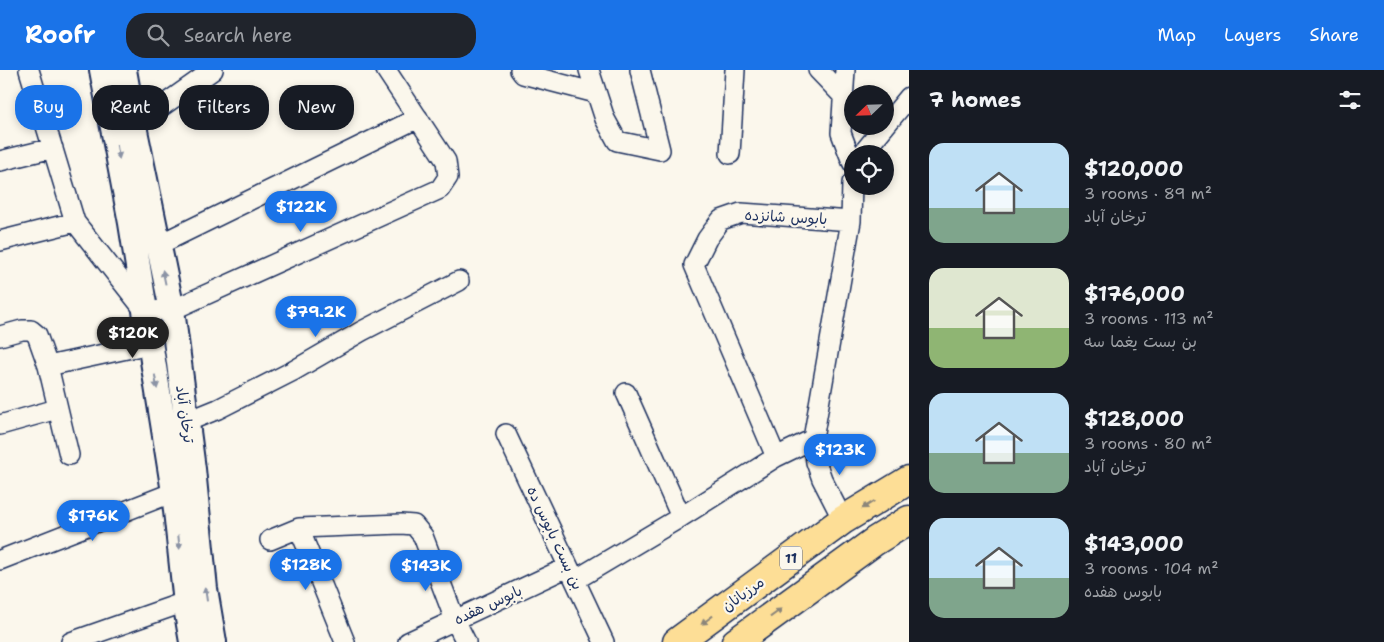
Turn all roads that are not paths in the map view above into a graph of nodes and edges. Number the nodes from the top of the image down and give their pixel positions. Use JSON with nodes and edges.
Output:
{"nodes":[{"id":1,"x":29,"y":70,"type":"edge"},
{"id":2,"x":102,"y":70,"type":"edge"},
{"id":3,"x":124,"y":70,"type":"edge"},
{"id":4,"x":213,"y":70,"type":"edge"},
{"id":5,"x":386,"y":70,"type":"edge"},
{"id":6,"x":520,"y":70,"type":"edge"},
{"id":7,"x":589,"y":70,"type":"edge"},
{"id":8,"x":640,"y":70,"type":"edge"},
{"id":9,"x":735,"y":70,"type":"edge"},
{"id":10,"x":818,"y":70,"type":"edge"},
{"id":11,"x":845,"y":70,"type":"edge"},
{"id":12,"x":127,"y":85,"type":"edge"},
{"id":13,"x":596,"y":93,"type":"junction"},
{"id":14,"x":843,"y":96,"type":"junction"},
{"id":15,"x":909,"y":97,"type":"edge"},
{"id":16,"x":169,"y":101,"type":"edge"},
{"id":17,"x":894,"y":115,"type":"edge"},
{"id":18,"x":418,"y":118,"type":"junction"},
{"id":19,"x":135,"y":130,"type":"edge"},
{"id":20,"x":878,"y":135,"type":"edge"},
{"id":21,"x":846,"y":145,"type":"edge"},
{"id":22,"x":869,"y":145,"type":"edge"},
{"id":23,"x":53,"y":148,"type":"junction"},
{"id":24,"x":730,"y":154,"type":"dead end"},
{"id":25,"x":0,"y":161,"type":"edge"},
{"id":26,"x":852,"y":195,"type":"edge"},
{"id":27,"x":851,"y":221,"type":"junction"},
{"id":28,"x":75,"y":222,"type":"junction"},
{"id":29,"x":0,"y":241,"type":"edge"},
{"id":30,"x":158,"y":245,"type":"junction"},
{"id":31,"x":459,"y":281,"type":"dead end"},
{"id":32,"x":172,"y":310,"type":"junction"},
{"id":33,"x":145,"y":311,"type":"junction"},
{"id":34,"x":0,"y":336,"type":"edge"},
{"id":35,"x":150,"y":344,"type":"junction"},
{"id":36,"x":48,"y":366,"type":"junction"},
{"id":37,"x":626,"y":392,"type":"dead end"},
{"id":38,"x":57,"y":409,"type":"junction"},
{"id":39,"x":186,"y":422,"type":"junction"},
{"id":40,"x":0,"y":425,"type":"edge"},
{"id":41,"x":506,"y":434,"type":"dead end"},
{"id":42,"x":813,"y":439,"type":"junction"},
{"id":43,"x":69,"y":455,"type":"dead end"},
{"id":44,"x":776,"y":457,"type":"junction"},
{"id":45,"x":909,"y":480,"type":"edge"},
{"id":46,"x":174,"y":492,"type":"junction"},
{"id":47,"x":681,"y":517,"type":"junction"},
{"id":48,"x":843,"y":520,"type":"junction"},
{"id":49,"x":909,"y":520,"type":"edge"},
{"id":50,"x":299,"y":528,"type":"junction"},
{"id":51,"x":270,"y":540,"type":"dead end"},
{"id":52,"x":1,"y":556,"type":"edge"},
{"id":53,"x":572,"y":574,"type":"junction"},
{"id":54,"x":185,"y":602,"type":"junction"},
{"id":55,"x":456,"y":620,"type":"junction"},
{"id":56,"x":71,"y":642,"type":"edge"},
{"id":57,"x":192,"y":642,"type":"edge"},
{"id":58,"x":214,"y":642,"type":"edge"},
{"id":59,"x":344,"y":642,"type":"edge"},
{"id":60,"x":408,"y":642,"type":"edge"},
{"id":61,"x":466,"y":642,"type":"edge"},
{"id":62,"x":604,"y":642,"type":"edge"},
{"id":63,"x":677,"y":642,"type":"edge"},
{"id":64,"x":736,"y":642,"type":"edge"}],
"edges":[{"from":1,"to":23,"type":"street"},
{"from":2,"to":33,"type":"street","name":"ترخان آباد","one_way":true},
{"from":3,"to":12,"type":"street","name":"ترخان آباد"},
{"from":4,"to":16,"type":"street"},
{"from":5,"to":18,"type":"street"},
{"from":6,"to":13,"type":"street"},
{"from":7,"to":13,"type":"street"},
{"from":8,"to":13,"type":"street"},
{"from":9,"to":24,"type":"street"},
{"from":10,"to":14,"type":"street"},
{"from":11,"to":14,"type":"street"},
{"from":14,"to":21,"type":"street"},
{"from":15,"to":17,"type":"street"},
{"from":18,"to":30,"type":"street"},
{"from":18,"to":32,"type":"street"},
{"from":19,"to":30,"type":"street","name":"ترخان آباد"},
{"from":20,"to":22,"type":"street"},
{"from":23,"to":25,"type":"street"},
{"from":23,"to":28,"type":"street"},
{"from":26,"to":27,"type":"street"},
{"from":27,"to":42,"type":"street","name":"بابوس شانزده"},
{"from":27,"to":44,"type":"street","name":"بابوس شانزده"},
{"from":28,"to":29,"type":"street"},
{"from":28,"to":33,"type":"street"},
{"from":32,"to":30,"type":"street","name":"ترخان آباد","one_way":true},
{"from":31,"to":39,"type":"street"},
{"from":32,"to":33,"type":"street"},
{"from":32,"to":39,"type":"street","name":"ترخان آباد"},
{"from":33,"to":35,"type":"street","name":"ترخان آباد"},
{"from":34,"to":36,"type":"street"},
{"from":35,"to":36,"type":"street"},
{"from":35,"to":46,"type":"street","name":"ترخان آباد","one_way":true},
{"from":36,"to":38,"type":"street"},
{"from":37,"to":47,"type":"street"},
{"from":38,"to":40,"type":"street"},
{"from":38,"to":43,"type":"street"},
{"from":58,"to":39,"type":"street","name":"ترخان آباد","one_way":true},
{"from":41,"to":53,"type":"street","name":"بن بست بابوس ده"},
{"from":42,"to":44,"type":"street"},
{"from":42,"to":48,"type":"street","name":"بابوس شانزده"},
{"from":44,"to":47,"type":"street"},
{"from":45,"to":48,"type":"main road","name":"مرزبانان","number":"11","one_way":true},
{"from":46,"to":52,"type":"street"},
{"from":46,"to":54,"type":"street","name":"ترخان آباد","one_way":true},
{"from":47,"to":53,"type":"street"},
{"from":48,"to":63,"type":"main road","name":"مرزبانان","number":"11","one_way":true},
{"from":64,"to":49,"type":"main road","number":"11","one_way":true},
{"from":50,"to":51,"type":"street"},
{"from":50,"to":55,"type":"street"},
{"from":50,"to":59,"type":"street"},
{"from":53,"to":55,"type":"street","name":"بابوس هفده"},
{"from":53,"to":62,"type":"street","name":"بن بست بابوس ده"},
{"from":54,"to":56,"type":"street"},
{"from":54,"to":57,"type":"street","name":"ترخان آباد"},
{"from":55,"to":60,"type":"street","name":"بابوس هفده"},
{"from":55,"to":61,"type":"street"}]}
